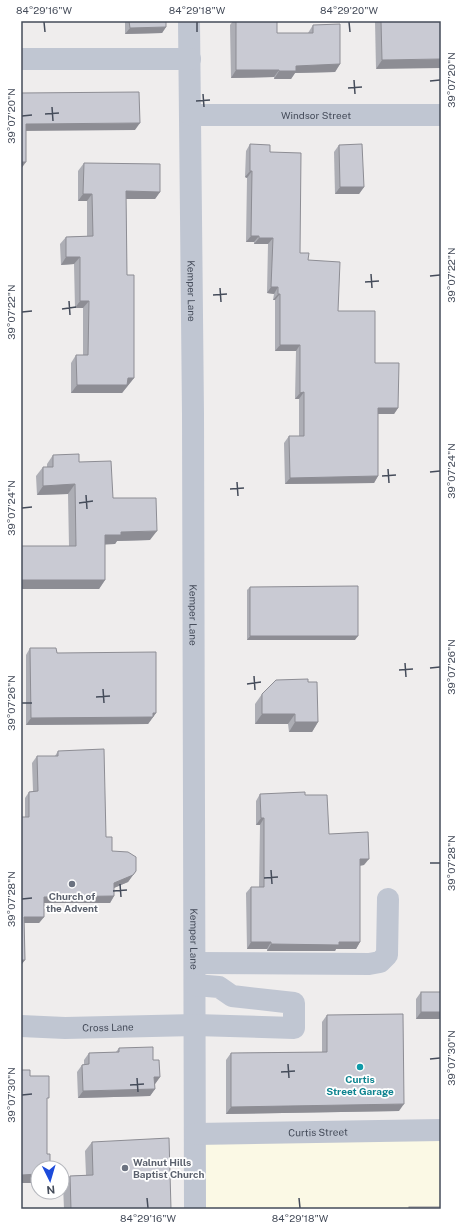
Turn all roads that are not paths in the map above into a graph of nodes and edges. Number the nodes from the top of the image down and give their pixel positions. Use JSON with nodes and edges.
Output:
{"nodes":[{"id":1,"x":189,"y":21,"type":"edge"},
{"id":2,"x":21,"y":59,"type":"edge"},
{"id":3,"x":190,"y":59,"type":"junction"},
{"id":4,"x":191,"y":114,"type":"junction"},
{"id":5,"x":441,"y":115,"type":"edge"},
{"id":6,"x":388,"y":899,"type":"dead end"},
{"id":7,"x":195,"y":963,"type":"junction"},
{"id":8,"x":195,"y":984,"type":"junction"},
{"id":9,"x":195,"y":1025,"type":"junction"},
{"id":10,"x":21,"y":1026,"type":"edge"},
{"id":11,"x":441,"y":1130,"type":"edge"},
{"id":12,"x":195,"y":1134,"type":"junction"},
{"id":13,"x":195,"y":1209,"type":"edge"}],
"edges":[{"from":1,"to":3,"type":"street","name":"Kemper Lane"},
{"from":2,"to":3,"type":"street"},
{"from":3,"to":4,"type":"street","name":"Kemper Lane"},
{"from":4,"to":5,"type":"street","name":"Windsor Street"},
{"from":4,"to":7,"type":"street","name":"Kemper Lane"},
{"from":6,"to":7,"type":"street"},
{"from":7,"to":8,"type":"street","name":"Kemper Lane"},
{"from":8,"to":9,"type":"street","name":"Kemper Lane"},
{"from":8,"to":9,"type":"street","name":"Cross Lane"},
{"from":9,"to":10,"type":"street","name":"Cross Lane"},
{"from":9,"to":12,"type":"street","name":"Kemper Lane"},
{"from":11,"to":12,"type":"street","name":"Curtis Street"},
{"from":12,"to":13,"type":"street","name":"Kemper Lane"}]}
